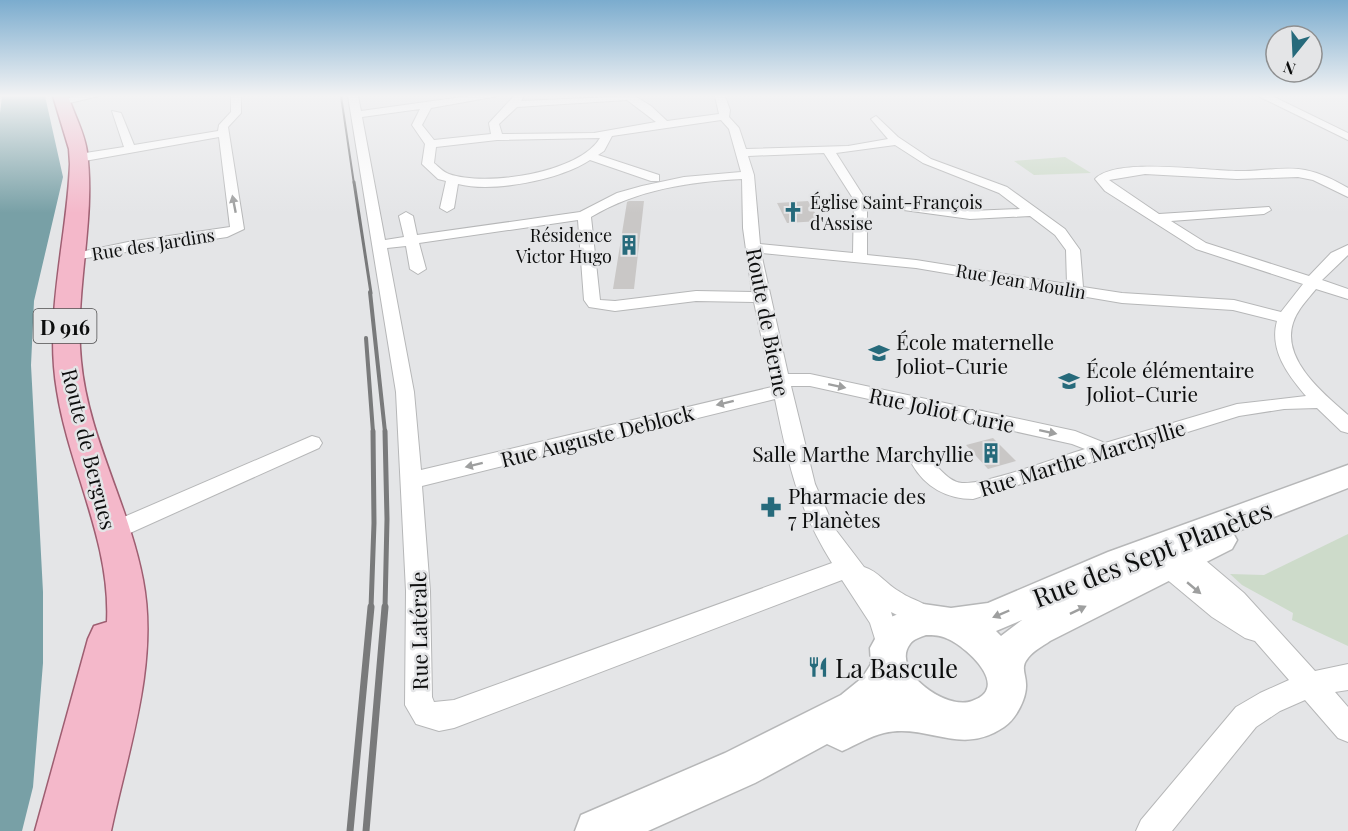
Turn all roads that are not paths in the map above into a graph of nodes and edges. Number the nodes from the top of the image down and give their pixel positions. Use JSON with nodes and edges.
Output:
{"nodes":[{"id":1,"x":72,"y":135,"type":"edge"},
{"id":2,"x":125,"y":135,"type":"edge"},
{"id":3,"x":197,"y":135,"type":"edge"},
{"id":4,"x":224,"y":135,"type":"edge"},
{"id":5,"x":360,"y":135,"type":"edge"},
{"id":6,"x":424,"y":135,"type":"edge"},
{"id":7,"x":607,"y":135,"type":"joint"},
{"id":8,"x":736,"y":135,"type":"edge"},
{"id":9,"x":891,"y":135,"type":"edge"},
{"id":10,"x":497,"y":137,"type":"joint"},
{"id":11,"x":896,"y":141,"type":"junction"},
{"id":12,"x":431,"y":144,"type":"junction"},
{"id":13,"x":130,"y":147,"type":"junction"},
{"id":14,"x":828,"y":150,"type":"junction"},
{"id":15,"x":742,"y":153,"type":"junction"},
{"id":16,"x":588,"y":155,"type":"junction"},
{"id":17,"x":79,"y":158,"type":"junction"},
{"id":18,"x":748,"y":175,"type":"junction"},
{"id":19,"x":654,"y":178,"type":"dead end"},
{"id":20,"x":452,"y":180,"type":"junction"},
{"id":21,"x":1348,"y":193,"type":"edge"},
{"id":22,"x":860,"y":200,"type":"junction"},
{"id":23,"x":447,"y":208,"type":"dead end"},
{"id":24,"x":1264,"y":210,"type":"dead end"},
{"id":25,"x":1035,"y":212,"type":"junction"},
{"id":26,"x":584,"y":215,"type":"junction"},
{"id":27,"x":406,"y":216,"type":"dead end"},
{"id":28,"x":1155,"y":218,"type":"junction"},
{"id":29,"x":411,"y":240,"type":"junction"},
{"id":30,"x":380,"y":245,"type":"junction"},
{"id":31,"x":753,"y":248,"type":"junction"},
{"id":32,"x":1348,"y":249,"type":"edge"},
{"id":33,"x":71,"y":258,"type":"junction"},
{"id":34,"x":860,"y":258,"type":"junction"},
{"id":35,"x":418,"y":269,"type":"dead end"},
{"id":36,"x":1313,"y":283,"type":"junction"},
{"id":37,"x":1075,"y":291,"type":"junction"},
{"id":38,"x":1348,"y":294,"type":"edge"},
{"id":39,"x":761,"y":297,"type":"junction"},
{"id":40,"x":1287,"y":319,"type":"junction"},
{"id":41,"x":781,"y":385,"type":"junction"},
{"id":42,"x":1323,"y":402,"type":"junction"},
{"id":43,"x":1348,"y":426,"type":"edge"},
{"id":44,"x":312,"y":443,"type":"dead end"},
{"id":45,"x":1102,"y":451,"type":"junction"},
{"id":46,"x":922,"y":464,"type":"dead end"},
{"id":47,"x":1348,"y":476,"type":"edge"},
{"id":48,"x":412,"y":480,"type":"junction"},
{"id":49,"x":1348,"y":492,"type":"edge"},
{"id":50,"x":114,"y":542,"type":"junction"},
{"id":51,"x":1167,"y":554,"type":"junction"},
{"id":52,"x":850,"y":567,"type":"junction"},
{"id":53,"x":940,"y":621,"type":"junction"},
{"id":54,"x":889,"y":658,"type":"junction"},
{"id":55,"x":1003,"y":671,"type":"junction"},
{"id":56,"x":1348,"y":677,"type":"edge"},
{"id":57,"x":1309,"y":685,"type":"junction"},
{"id":58,"x":928,"y":713,"type":"junction"},
{"id":59,"x":1348,"y":728,"type":"edge"},
{"id":60,"x":740,"y":768,"type":"junction"},
{"id":61,"x":60,"y":831,"type":"edge"},
{"id":62,"x":86,"y":831,"type":"edge"},
{"id":63,"x":597,"y":831,"type":"edge"},
{"id":64,"x":1152,"y":831,"type":"edge"}],
"edges":[{"from":1,"to":17,"type":"main road","name":"Route de Bergues","number":"D 916"},
{"from":2,"to":13,"type":"street"},
{"from":3,"to":13,"type":"street"},
{"from":33,"to":4,"type":"street","name":"Rue des Jardins","one_way":true},
{"from":5,"to":30,"type":"street","name":"Rue Latérale"},
{"from":6,"to":12,"type":"street"},
{"from":7,"to":10,"type":"street"},
{"from":7,"to":16,"type":"street"},
{"from":8,"to":15,"type":"street","name":"Route de Bierne"},
{"from":9,"to":11,"type":"street"},
{"from":10,"to":12,"type":"street"},
{"from":11,"to":14,"type":"street"},
{"from":11,"to":25,"type":"street"},
{"from":12,"to":20,"type":"street"},
{"from":13,"to":17,"type":"street"},
{"from":14,"to":15,"type":"street"},
{"from":14,"to":22,"type":"street"},
{"from":15,"to":18,"type":"street","name":"Route de Bierne"},
{"from":16,"to":19,"type":"street"},
{"from":16,"to":20,"type":"street"},
{"from":17,"to":33,"type":"main road","name":"Route de Bergues","number":"D 916"},
{"from":18,"to":26,"type":"street"},
{"from":18,"to":31,"type":"street","name":"Route de Bierne"},
{"from":20,"to":23,"type":"street"},
{"from":21,"to":28,"type":"street"},
{"from":22,"to":25,"type":"street"},
{"from":22,"to":34,"type":"street"},
{"from":24,"to":28,"type":"street"},
{"from":25,"to":37,"type":"street"},
{"from":26,"to":29,"type":"street"},
{"from":26,"to":39,"type":"street"},
{"from":27,"to":29,"type":"street"},
{"from":28,"to":36,"type":"street"},
{"from":29,"to":30,"type":"street"},
{"from":29,"to":35,"type":"street"},
{"from":30,"to":48,"type":"street","name":"Rue Latérale"},
{"from":31,"to":34,"type":"street","name":"Rue Jean Moulin"},
{"from":31,"to":39,"type":"street","name":"Route de Bierne"},
{"from":32,"to":36,"type":"street"},
{"from":33,"to":50,"type":"main road","name":"Route de Bergues","number":"D 916"},
{"from":34,"to":37,"type":"street","name":"Rue Jean Moulin"},
{"from":36,"to":38,"type":"street"},
{"from":36,"to":40,"type":"street"},
{"from":37,"to":40,"type":"street","name":"Rue Jean Moulin"},
{"from":39,"to":41,"type":"street","name":"Route de Bierne"},
{"from":40,"to":42,"type":"street"},
{"from":41,"to":45,"type":"street","name":"Rue Joliot Curie","one_way":true},
{"from":41,"to":48,"type":"street","name":"Rue Auguste Deblock","one_way":true},
{"from":41,"to":52,"type":"street","name":"Route de Bierne"},
{"from":42,"to":43,"type":"street"},
{"from":42,"to":45,"type":"street","name":"Rue Marthe Marchyllie"},
{"from":44,"to":50,"type":"street"},
{"from":45,"to":46,"type":"street","name":"Rue Marthe Marchyllie"},
{"from":47,"to":51,"type":"street","name":"Rue des Sept Planètes"},
{"from":48,"to":52,"type":"street","name":"Rue Latérale"},
{"from":49,"to":51,"type":"street","name":"Rue des Sept Planètes"},
{"from":50,"to":61,"type":"main road","name":"Route de Bergues","number":"D 916"},
{"from":50,"to":62,"type":"main road","name":"Route de Bergues","number":"D 916"},
{"from":51,"to":53,"type":"street","name":"Rue des Sept Planètes","one_way":true},
{"from":55,"to":51,"type":"street","name":"Rue des Sept Planètes","one_way":true},
{"from":51,"to":57,"type":"street"},
{"from":52,"to":53,"type":"street","name":"Route de Bierne"},
{"from":52,"to":54,"type":"street","name":"Route de Bierne"},
{"from":53,"to":54,"type":"street"},
{"from":53,"to":55,"type":"street"},
{"from":54,"to":58,"type":"street"},
{"from":54,"to":60,"type":"street"},
{"from":55,"to":58,"type":"street"},
{"from":56,"to":57,"type":"street"},
{"from":57,"to":59,"type":"street"},
{"from":57,"to":64,"type":"street"},
{"from":58,"to":60,"type":"street"},
{"from":60,"to":63,"type":"street"}]}
